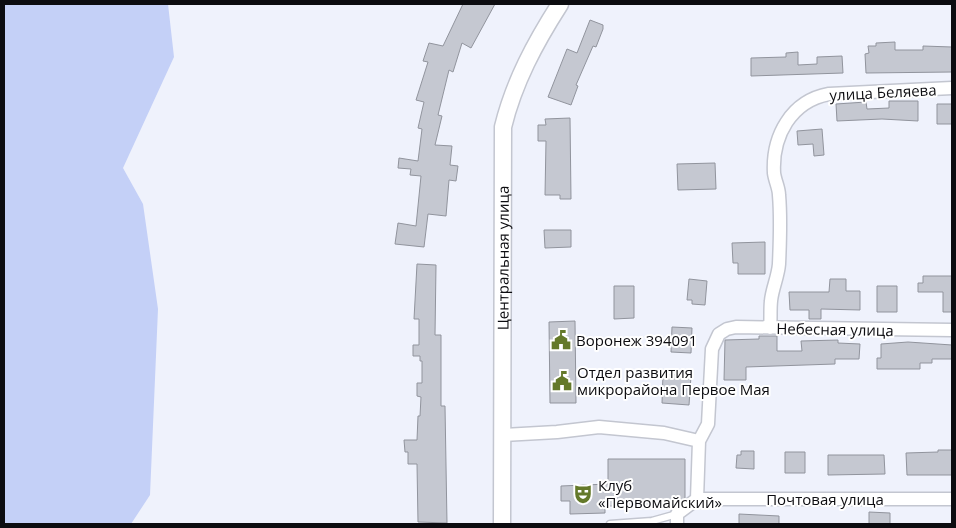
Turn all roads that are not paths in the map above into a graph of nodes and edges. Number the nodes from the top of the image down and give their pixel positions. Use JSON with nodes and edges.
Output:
{"nodes":[{"id":1,"x":560,"y":4,"type":"edge"},
{"id":2,"x":952,"y":88,"type":"edge"},
{"id":3,"x":770,"y":328,"type":"junction"},
{"id":4,"x":952,"y":330,"type":"edge"},
{"id":5,"x":502,"y":435,"type":"junction"},
{"id":6,"x":699,"y":441,"type":"junction"},
{"id":7,"x":697,"y":498,"type":"junction"},
{"id":8,"x":952,"y":499,"type":"edge"},
{"id":9,"x":677,"y":519,"type":"edge"},
{"id":10,"x":502,"y":524,"type":"edge"},
{"id":11,"x":610,"y":524,"type":"edge"}],
"edges":[{"from":1,"to":5,"type":"street","name":"Центральная улица"},
{"from":2,"to":3,"type":"street","name":"улица Беляева"},
{"from":3,"to":4,"type":"street","name":"Небесная улица"},
{"from":3,"to":6,"type":"street","name":"Небесная улица"},
{"from":5,"to":6,"type":"street"},
{"from":5,"to":10,"type":"street","name":"Центральная улица"},
{"from":6,"to":7,"type":"street"},
{"from":7,"to":8,"type":"street","name":"Почтовая улица"},
{"from":7,"to":9,"type":"street"},
{"from":9,"to":11,"type":"lane"}]}
